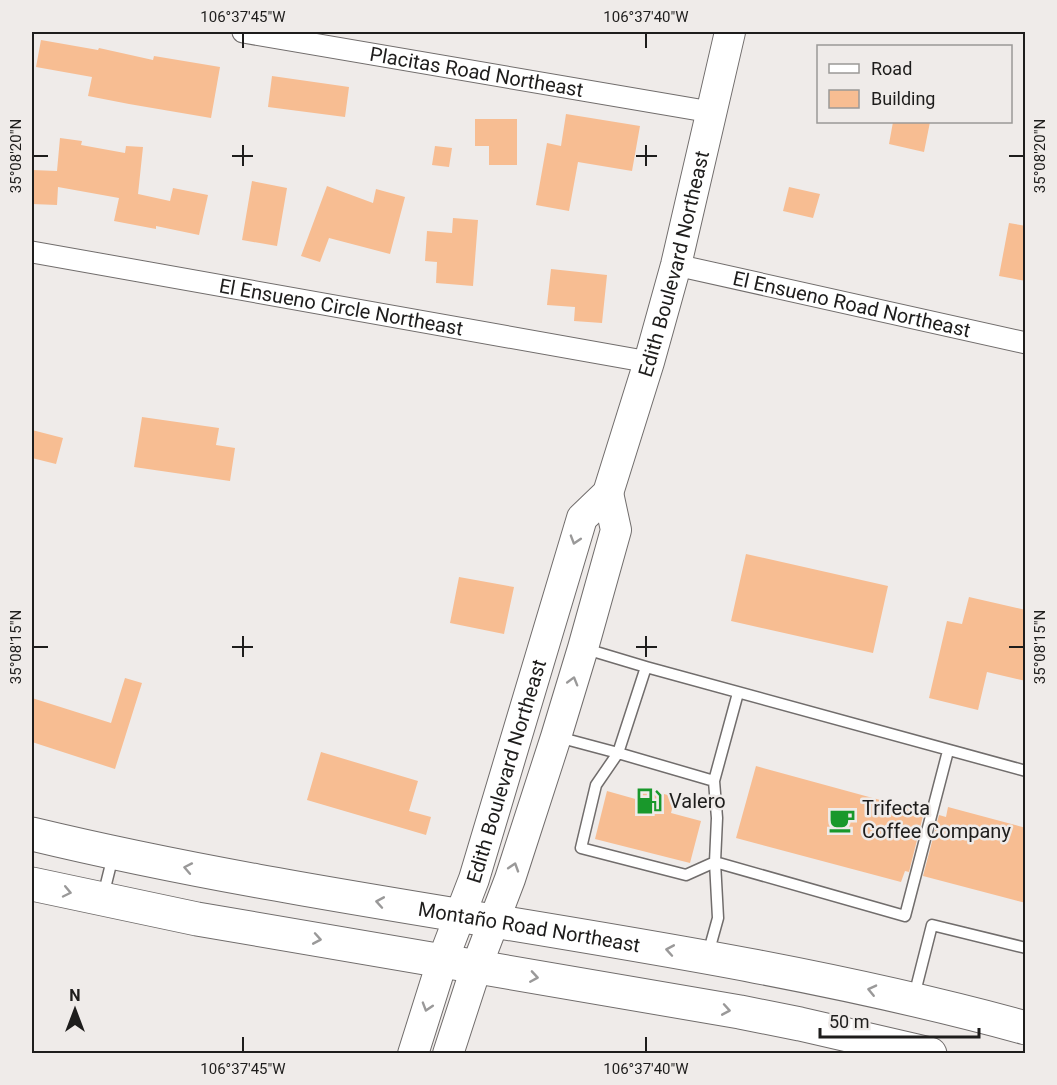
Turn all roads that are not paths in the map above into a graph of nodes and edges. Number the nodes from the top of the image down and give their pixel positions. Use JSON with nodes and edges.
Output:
{"nodes":[{"id":1,"x":243,"y":32,"type":"edge"},
{"id":2,"x":730,"y":32,"type":"edge"},
{"id":3,"x":711,"y":112,"type":"junction"},
{"id":4,"x":32,"y":252,"type":"edge"},
{"id":5,"x":676,"y":265,"type":"junction"},
{"id":6,"x":1026,"y":344,"type":"edge"},
{"id":7,"x":649,"y":362,"type":"junction"},
{"id":8,"x":608,"y":494,"type":"junction"},
{"id":9,"x":583,"y":648,"type":"junction"},
{"id":10,"x":646,"y":668,"type":"junction"},
{"id":11,"x":738,"y":693,"type":"junction"},
{"id":12,"x":556,"y":737,"type":"junction"},
{"id":13,"x":948,"y":751,"type":"junction"},
{"id":14,"x":618,"y":753,"type":"junction"},
{"id":15,"x":1026,"y":771,"type":"edge"},
{"id":16,"x":714,"y":781,"type":"junction"},
{"id":17,"x":32,"y":834,"type":"edge"},
{"id":18,"x":114,"y":853,"type":"junction"},
{"id":19,"x":715,"y":862,"type":"junction"},
{"id":20,"x":32,"y":884,"type":"edge"},
{"id":21,"x":103,"y":899,"type":"junction"},
{"id":22,"x":459,"y":916,"type":"junction"},
{"id":23,"x":493,"y":921,"type":"junction"},
{"id":24,"x":1026,"y":948,"type":"edge"},
{"id":25,"x":707,"y":957,"type":"junction"},
{"id":26,"x":442,"y":962,"type":"junction"},
{"id":27,"x":476,"y":968,"type":"junction"},
{"id":28,"x":913,"y":999,"type":"junction"},
{"id":29,"x":1026,"y":1028,"type":"edge"},
{"id":30,"x":412,"y":1053,"type":"edge"},
{"id":31,"x":448,"y":1053,"type":"edge"},
{"id":32,"x":930,"y":1053,"type":"edge"}],
"edges":[{"from":1,"to":3,"type":"street","name":"Placitas Road Northeast"},
{"from":2,"to":3,"type":"street","name":"Edith Boulevard Northeast"},
{"from":3,"to":5,"type":"street","name":"Edith Boulevard Northeast"},
{"from":4,"to":7,"type":"street","name":"El Ensueno Circle Northeast"},
{"from":5,"to":6,"type":"street","name":"El Ensueno Road Northeast"},
{"from":5,"to":7,"type":"street","name":"Edith Boulevard Northeast"},
{"from":7,"to":8,"type":"street","name":"Edith Boulevard Northeast"},
{"from":8,"to":9,"type":"street","name":"Edith Boulevard Northeast"},
{"from":8,"to":22,"type":"street","name":"Edith Boulevard Northeast","one_way":true},
{"from":9,"to":10,"type":"lane"},
{"from":12,"to":9,"type":"street","name":"Edith Boulevard Northeast","one_way":true},
{"from":10,"to":11,"type":"lane"},
{"from":10,"to":14,"type":"lane"},
{"from":11,"to":13,"type":"lane"},
{"from":11,"to":16,"type":"lane"},
{"from":12,"to":14,"type":"lane"},
{"from":23,"to":12,"type":"street","name":"Edith Boulevard Northeast","one_way":true},
{"from":13,"to":15,"type":"lane"},
{"from":13,"to":19,"type":"lane"},
{"from":14,"to":16,"type":"lane"},
{"from":14,"to":19,"type":"lane"},
{"from":16,"to":19,"type":"lane"},
{"from":17,"to":18,"type":"main road","name":"Montaño Road Northeast"},
{"from":18,"to":21,"type":"lane"},
{"from":22,"to":18,"type":"main road","name":"Montaño Road Northeast","one_way":true},
{"from":19,"to":25,"type":"lane"},
{"from":20,"to":21,"type":"main road","one_way":true},
{"from":21,"to":26,"type":"main road","one_way":true},
{"from":22,"to":23,"type":"main road","name":"Montaño Road Northeast"},
{"from":22,"to":26,"type":"street","name":"Edith Boulevard Northeast"},
{"from":25,"to":23,"type":"main road","name":"Montaño Road Northeast","one_way":true},
{"from":23,"to":27,"type":"street","name":"Edith Boulevard Northeast"},
{"from":24,"to":28,"type":"lane"},
{"from":28,"to":25,"type":"main road","name":"Montaño Road Northeast","one_way":true},
{"from":26,"to":27,"type":"main road"},
{"from":26,"to":30,"type":"street","name":"Edith Boulevard Northeast","one_way":true},
{"from":27,"to":31,"type":"street","name":"Edith Boulevard Northeast"},
{"from":27,"to":32,"type":"main road","one_way":true},
{"from":28,"to":29,"type":"main road","name":"Montaño Road Northeast"}]}
